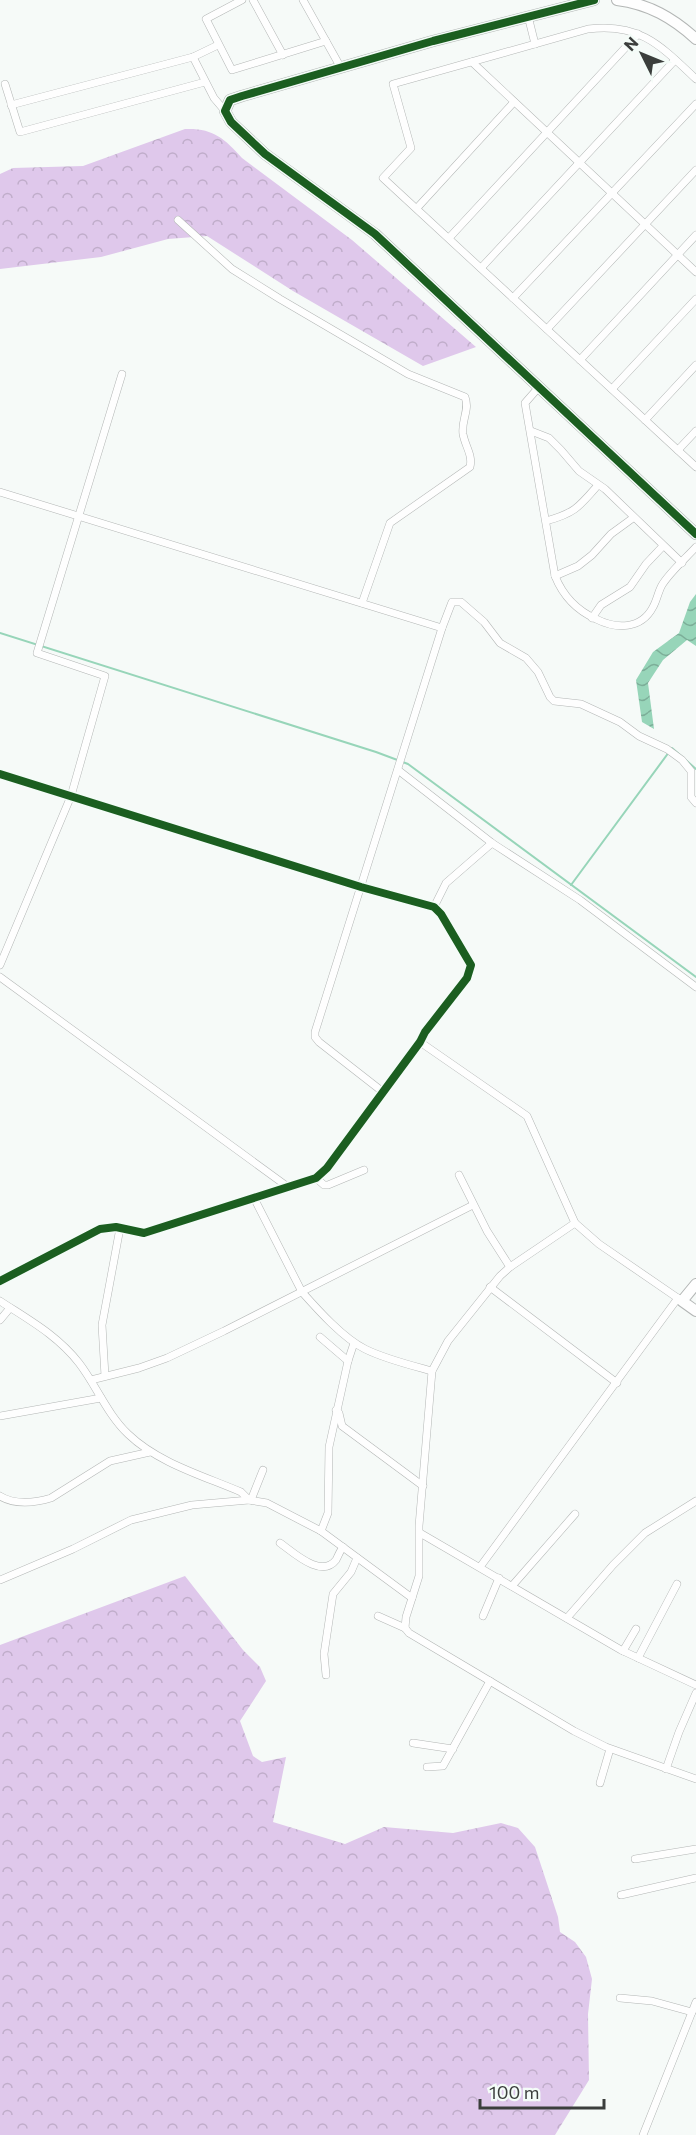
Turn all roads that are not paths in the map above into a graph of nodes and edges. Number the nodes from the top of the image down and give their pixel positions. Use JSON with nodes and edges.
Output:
{"nodes":[{"id":1,"x":242,"y":0,"type":"edge"},
{"id":2,"x":253,"y":0,"type":"edge"},
{"id":3,"x":303,"y":0,"type":"edge"},
{"id":4,"x":594,"y":0,"type":"edge"},
{"id":5,"x":617,"y":0,"type":"edge"},
{"id":6,"x":528,"y":16,"type":"junction"},
{"id":7,"x":638,"y":34,"type":"junction"},
{"id":8,"x":696,"y":39,"type":"edge"},
{"id":9,"x":326,"y":41,"type":"junction"},
{"id":10,"x":535,"y":44,"type":"junction"},
{"id":11,"x":218,"y":45,"type":"junction"},
{"id":12,"x":283,"y":55,"type":"junction"},
{"id":13,"x":193,"y":57,"type":"junction"},
{"id":14,"x":675,"y":60,"type":"junction"},
{"id":15,"x":472,"y":62,"type":"junction"},
{"id":16,"x":341,"y":68,"type":"junction"},
{"id":17,"x":696,"y":79,"type":"edge"},
{"id":18,"x":205,"y":82,"type":"junction"},
{"id":19,"x":5,"y":84,"type":"dead end"},
{"id":20,"x":514,"y":102,"type":"junction"},
{"id":21,"x":696,"y":104,"type":"edge"},
{"id":22,"x":11,"y":105,"type":"junction"},
{"id":23,"x":225,"y":111,"type":"junction"},
{"id":24,"x":547,"y":133,"type":"junction"},
{"id":25,"x":580,"y":163,"type":"junction"},
{"id":26,"x":696,"y":170,"type":"edge"},
{"id":27,"x":612,"y":193,"type":"junction"},
{"id":28,"x":417,"y":208,"type":"junction"},
{"id":29,"x":178,"y":220,"type":"dead end"},
{"id":30,"x":645,"y":225,"type":"junction"},
{"id":31,"x":696,"y":235,"type":"edge"},
{"id":32,"x":449,"y":238,"type":"junction"},
{"id":33,"x":678,"y":255,"type":"junction"},
{"id":34,"x":481,"y":268,"type":"junction"},
{"id":35,"x":696,"y":272,"type":"edge"},
{"id":36,"x":513,"y":298,"type":"junction"},
{"id":37,"x":696,"y":299,"type":"edge"},
{"id":38,"x":547,"y":329,"type":"junction"},
{"id":39,"x":580,"y":360,"type":"junction"},
{"id":40,"x":696,"y":365,"type":"edge"},
{"id":41,"x":122,"y":374,"type":"dead end"},
{"id":42,"x":539,"y":387,"type":"junction"},
{"id":43,"x":612,"y":389,"type":"junction"},
{"id":44,"x":645,"y":420,"type":"junction"},
{"id":45,"x":531,"y":431,"type":"junction"},
{"id":46,"x":696,"y":431,"type":"edge"},
{"id":47,"x":678,"y":450,"type":"junction"},
{"id":48,"x":696,"y":467,"type":"edge"},
{"id":49,"x":598,"y":485,"type":"junction"},
{"id":50,"x":0,"y":492,"type":"edge"},
{"id":51,"x":79,"y":517,"type":"junction"},
{"id":52,"x":633,"y":518,"type":"junction"},
{"id":53,"x":546,"y":521,"type":"junction"},
{"id":54,"x":696,"y":534,"type":"edge"},
{"id":55,"x":663,"y":546,"type":"junction"},
{"id":56,"x":696,"y":547,"type":"edge"},
{"id":57,"x":682,"y":563,"type":"junction"},
{"id":58,"x":555,"y":576,"type":"junction"},
{"id":59,"x":362,"y":603,"type":"junction"},
{"id":60,"x":592,"y":618,"type":"junction"},
{"id":61,"x":442,"y":628,"type":"junction"},
{"id":62,"x":398,"y":767,"type":"junction"},
{"id":63,"x":0,"y":774,"type":"edge"},
{"id":64,"x":71,"y":796,"type":"junction"},
{"id":65,"x":696,"y":803,"type":"edge"},
{"id":66,"x":492,"y":843,"type":"junction"},
{"id":67,"x":361,"y":887,"type":"junction"},
{"id":68,"x":434,"y":907,"type":"junction"},
{"id":69,"x":0,"y":965,"type":"edge"},
{"id":70,"x":0,"y":977,"type":"edge"},
{"id":71,"x":696,"y":987,"type":"edge"},
{"id":72,"x":420,"y":1042,"type":"junction"},
{"id":73,"x":383,"y":1092,"type":"junction"},
{"id":74,"x":364,"y":1170,"type":"dead end"},
{"id":75,"x":459,"y":1175,"type":"dead end"},
{"id":76,"x":316,"y":1178,"type":"junction"},
{"id":77,"x":288,"y":1187,"type":"junction"},
{"id":78,"x":254,"y":1198,"type":"junction"},
{"id":79,"x":473,"y":1204,"type":"junction"},
{"id":80,"x":575,"y":1223,"type":"junction"},
{"id":81,"x":120,"y":1228,"type":"junction"},
{"id":82,"x":510,"y":1267,"type":"junction"},
{"id":83,"x":0,"y":1281,"type":"edge"},
{"id":84,"x":696,"y":1284,"type":"edge"},
{"id":85,"x":490,"y":1287,"type":"junction"},
{"id":86,"x":302,"y":1292,"type":"junction"},
{"id":87,"x":680,"y":1300,"type":"junction"},
{"id":88,"x":0,"y":1301,"type":"edge"},
{"id":89,"x":10,"y":1308,"type":"junction"},
{"id":90,"x":696,"y":1311,"type":"edge"},
{"id":91,"x":0,"y":1320,"type":"edge"},
{"id":92,"x":320,"y":1337,"type":"dead end"},
{"id":93,"x":354,"y":1343,"type":"junction"},
{"id":94,"x":348,"y":1361,"type":"junction"},
{"id":95,"x":432,"y":1371,"type":"junction"},
{"id":96,"x":105,"y":1376,"type":"junction"},
{"id":97,"x":91,"y":1380,"type":"junction"},
{"id":98,"x":617,"y":1383,"type":"junction"},
{"id":99,"x":101,"y":1398,"type":"junction"},
{"id":100,"x":336,"y":1410,"type":"junction"},
{"id":101,"x":1,"y":1414,"type":"edge"},
{"id":102,"x":150,"y":1452,"type":"junction"},
{"id":103,"x":263,"y":1470,"type":"dead end"},
{"id":104,"x":423,"y":1486,"type":"junction"},
{"id":105,"x":0,"y":1496,"type":"edge"},
{"id":106,"x":250,"y":1500,"type":"junction"},
{"id":107,"x":696,"y":1501,"type":"edge"},
{"id":108,"x":575,"y":1514,"type":"dead end"},
{"id":109,"x":321,"y":1531,"type":"junction"},
{"id":110,"x":420,"y":1533,"type":"junction"},
{"id":111,"x":280,"y":1543,"type":"dead end"},
{"id":112,"x":343,"y":1547,"type":"junction"},
{"id":113,"x":357,"y":1558,"type":"junction"},
{"id":114,"x":480,"y":1567,"type":"junction"},
{"id":115,"x":499,"y":1578,"type":"junction"},
{"id":116,"x":0,"y":1580,"type":"edge"},
{"id":117,"x":677,"y":1584,"type":"dead end"},
{"id":118,"x":512,"y":1586,"type":"junction"},
{"id":119,"x":412,"y":1598,"type":"junction"},
{"id":120,"x":378,"y":1616,"type":"dead end"},
{"id":121,"x":483,"y":1616,"type":"dead end"},
{"id":122,"x":567,"y":1618,"type":"junction"},
{"id":123,"x":405,"y":1628,"type":"junction"},
{"id":124,"x":636,"y":1629,"type":"dead end"},
{"id":125,"x":623,"y":1651,"type":"junction"},
{"id":126,"x":638,"y":1658,"type":"junction"},
{"id":127,"x":326,"y":1675,"type":"dead end"},
{"id":128,"x":490,"y":1681,"type":"junction"},
{"id":129,"x":696,"y":1685,"type":"edge"},
{"id":130,"x":696,"y":1693,"type":"edge"},
{"id":131,"x":413,"y":1743,"type":"dead end"},
{"id":132,"x":453,"y":1749,"type":"junction"},
{"id":133,"x":610,"y":1749,"type":"junction"},
{"id":134,"x":427,"y":1767,"type":"dead end"},
{"id":135,"x":666,"y":1769,"type":"junction"},
{"id":136,"x":696,"y":1779,"type":"edge"},
{"id":137,"x":600,"y":1783,"type":"dead end"},
{"id":138,"x":696,"y":1849,"type":"edge"},
{"id":139,"x":635,"y":1859,"type":"dead end"},
{"id":140,"x":696,"y":1878,"type":"edge"},
{"id":141,"x":621,"y":1895,"type":"dead end"},
{"id":142,"x":620,"y":1998,"type":"dead end"},
{"id":143,"x":695,"y":2008,"type":"edge"},
{"id":144,"x":643,"y":2135,"type":"edge"}],
"edges":[{"from":1,"to":11,"type":"street"},
{"from":2,"to":12,"type":"street"},
{"from":3,"to":9,"type":"street"},
{"from":4,"to":6,"type":"street"},
{"from":5,"to":8,"type":"street"},
{"from":6,"to":10,"type":"street"},
{"from":6,"to":16,"type":"street"},
{"from":7,"to":10,"type":"street"},
{"from":7,"to":14,"type":"street"},
{"from":7,"to":24,"type":"street"},
{"from":9,"to":12,"type":"street"},
{"from":9,"to":16,"type":"street"},
{"from":10,"to":15,"type":"street"},
{"from":11,"to":12,"type":"street"},
{"from":11,"to":13,"type":"street"},
{"from":13,"to":18,"type":"street"},
{"from":13,"to":22,"type":"street"},
{"from":14,"to":17,"type":"street"},
{"from":14,"to":25,"type":"street"},
{"from":15,"to":20,"type":"street"},
{"from":15,"to":28,"type":"street"},
{"from":16,"to":23,"type":"street"},
{"from":18,"to":22,"type":"street"},
{"from":18,"to":23,"type":"street"},
{"from":19,"to":22,"type":"street"},
{"from":20,"to":24,"type":"street"},
{"from":20,"to":28,"type":"street"},
{"from":21,"to":27,"type":"street"},
{"from":23,"to":42,"type":"street"},
{"from":24,"to":25,"type":"street"},
{"from":24,"to":32,"type":"street"},
{"from":25,"to":27,"type":"street"},
{"from":25,"to":34,"type":"street"},
{"from":26,"to":30,"type":"street"},
{"from":27,"to":30,"type":"street"},
{"from":27,"to":36,"type":"street"},
{"from":28,"to":32,"type":"street"},
{"from":29,"to":59,"type":"street"},
{"from":30,"to":33,"type":"street"},
{"from":30,"to":38,"type":"street"},
{"from":31,"to":33,"type":"street"},
{"from":32,"to":34,"type":"street"},
{"from":33,"to":35,"type":"street"},
{"from":33,"to":39,"type":"street"},
{"from":34,"to":36,"type":"street"},
{"from":36,"to":38,"type":"street"},
{"from":37,"to":43,"type":"street"},
{"from":38,"to":39,"type":"street"},
{"from":39,"to":43,"type":"street"},
{"from":40,"to":44,"type":"street"},
{"from":41,"to":51,"type":"street"},
{"from":42,"to":45,"type":"street"},
{"from":42,"to":54,"type":"street"},
{"from":43,"to":44,"type":"street"},
{"from":44,"to":47,"type":"street"},
{"from":45,"to":49,"type":"street"},
{"from":45,"to":53,"type":"street"},
{"from":46,"to":47,"type":"street"},
{"from":47,"to":48,"type":"street"},
{"from":49,"to":52,"type":"street"},
{"from":49,"to":53,"type":"street"},
{"from":50,"to":51,"type":"street"},
{"from":51,"to":59,"type":"street"},
{"from":51,"to":64,"type":"street"},
{"from":52,"to":55,"type":"street"},
{"from":52,"to":58,"type":"street"},
{"from":53,"to":58,"type":"street"},
{"from":55,"to":57,"type":"street"},
{"from":55,"to":60,"type":"street"},
{"from":56,"to":57,"type":"street"},
{"from":57,"to":60,"type":"street"},
{"from":58,"to":60,"type":"street"},
{"from":59,"to":61,"type":"street"},
{"from":61,"to":62,"type":"street"},
{"from":61,"to":65,"type":"street"},
{"from":62,"to":66,"type":"street"},
{"from":62,"to":67,"type":"street"},
{"from":63,"to":64,"type":"street"},
{"from":64,"to":67,"type":"street"},
{"from":64,"to":69,"type":"street"},
{"from":66,"to":68,"type":"street"},
{"from":66,"to":71,"type":"street"},
{"from":67,"to":68,"type":"street"},
{"from":67,"to":73,"type":"street"},
{"from":68,"to":72,"type":"street"},
{"from":70,"to":77,"type":"street"},
{"from":72,"to":73,"type":"street"},
{"from":72,"to":80,"type":"street"},
{"from":73,"to":76,"type":"street"},
{"from":74,"to":76,"type":"street"},
{"from":75,"to":79,"type":"street"},
{"from":76,"to":77,"type":"street"},
{"from":77,"to":78,"type":"street"},
{"from":78,"to":81,"type":"street"},
{"from":78,"to":86,"type":"street"},
{"from":79,"to":82,"type":"street"},
{"from":79,"to":86,"type":"street"},
{"from":80,"to":82,"type":"street"},
{"from":80,"to":87,"type":"street"},
{"from":81,"to":83,"type":"street"},
{"from":81,"to":96,"type":"street"},
{"from":82,"to":85,"type":"street"},
{"from":84,"to":87,"type":"street"},
{"from":85,"to":95,"type":"street"},
{"from":85,"to":98,"type":"street"},
{"from":86,"to":93,"type":"street"},
{"from":86,"to":96,"type":"street"},
{"from":87,"to":90,"type":"street"},
{"from":87,"to":98,"type":"street"},
{"from":88,"to":89,"type":"street"},
{"from":89,"to":91,"type":"street"},
{"from":89,"to":97,"type":"street"},
{"from":92,"to":94,"type":"street"},
{"from":93,"to":94,"type":"street"},
{"from":93,"to":95,"type":"street"},
{"from":94,"to":100,"type":"street"},
{"from":95,"to":104,"type":"street"},
{"from":96,"to":97,"type":"street"},
{"from":97,"to":99,"type":"street"},
{"from":98,"to":114,"type":"street"},
{"from":99,"to":101,"type":"street"},
{"from":99,"to":102,"type":"street"},
{"from":100,"to":104,"type":"street"},
{"from":100,"to":109,"type":"street"},
{"from":102,"to":105,"type":"street"},
{"from":102,"to":106,"type":"street"},
{"from":103,"to":106,"type":"street"},
{"from":104,"to":110,"type":"street"},
{"from":106,"to":109,"type":"street"},
{"from":106,"to":116,"type":"street"},
{"from":107,"to":122,"type":"street"},
{"from":108,"to":118,"type":"street"},
{"from":109,"to":112,"type":"street"},
{"from":110,"to":114,"type":"street"},
{"from":110,"to":119,"type":"street"},
{"from":111,"to":112,"type":"street"},
{"from":112,"to":113,"type":"street"},
{"from":113,"to":119,"type":"street"},
{"from":113,"to":127,"type":"street"},
{"from":114,"to":115,"type":"street"},
{"from":115,"to":118,"type":"street"},
{"from":115,"to":121,"type":"street"},
{"from":117,"to":126,"type":"street"},
{"from":118,"to":122,"type":"street"},
{"from":119,"to":123,"type":"street"},
{"from":120,"to":123,"type":"street"},
{"from":122,"to":125,"type":"street"},
{"from":123,"to":128,"type":"street"},
{"from":124,"to":125,"type":"street"},
{"from":125,"to":126,"type":"street"},
{"from":126,"to":129,"type":"street"},
{"from":128,"to":132,"type":"street"},
{"from":128,"to":133,"type":"street"},
{"from":130,"to":135,"type":"street"},
{"from":131,"to":132,"type":"street"},
{"from":132,"to":134,"type":"street"},
{"from":133,"to":135,"type":"street"},
{"from":133,"to":137,"type":"street"},
{"from":135,"to":136,"type":"street"},
{"from":138,"to":139,"type":"street"},
{"from":140,"to":141,"type":"street"},
{"from":142,"to":143,"type":"street"},
{"from":143,"to":144,"type":"street"}]}
